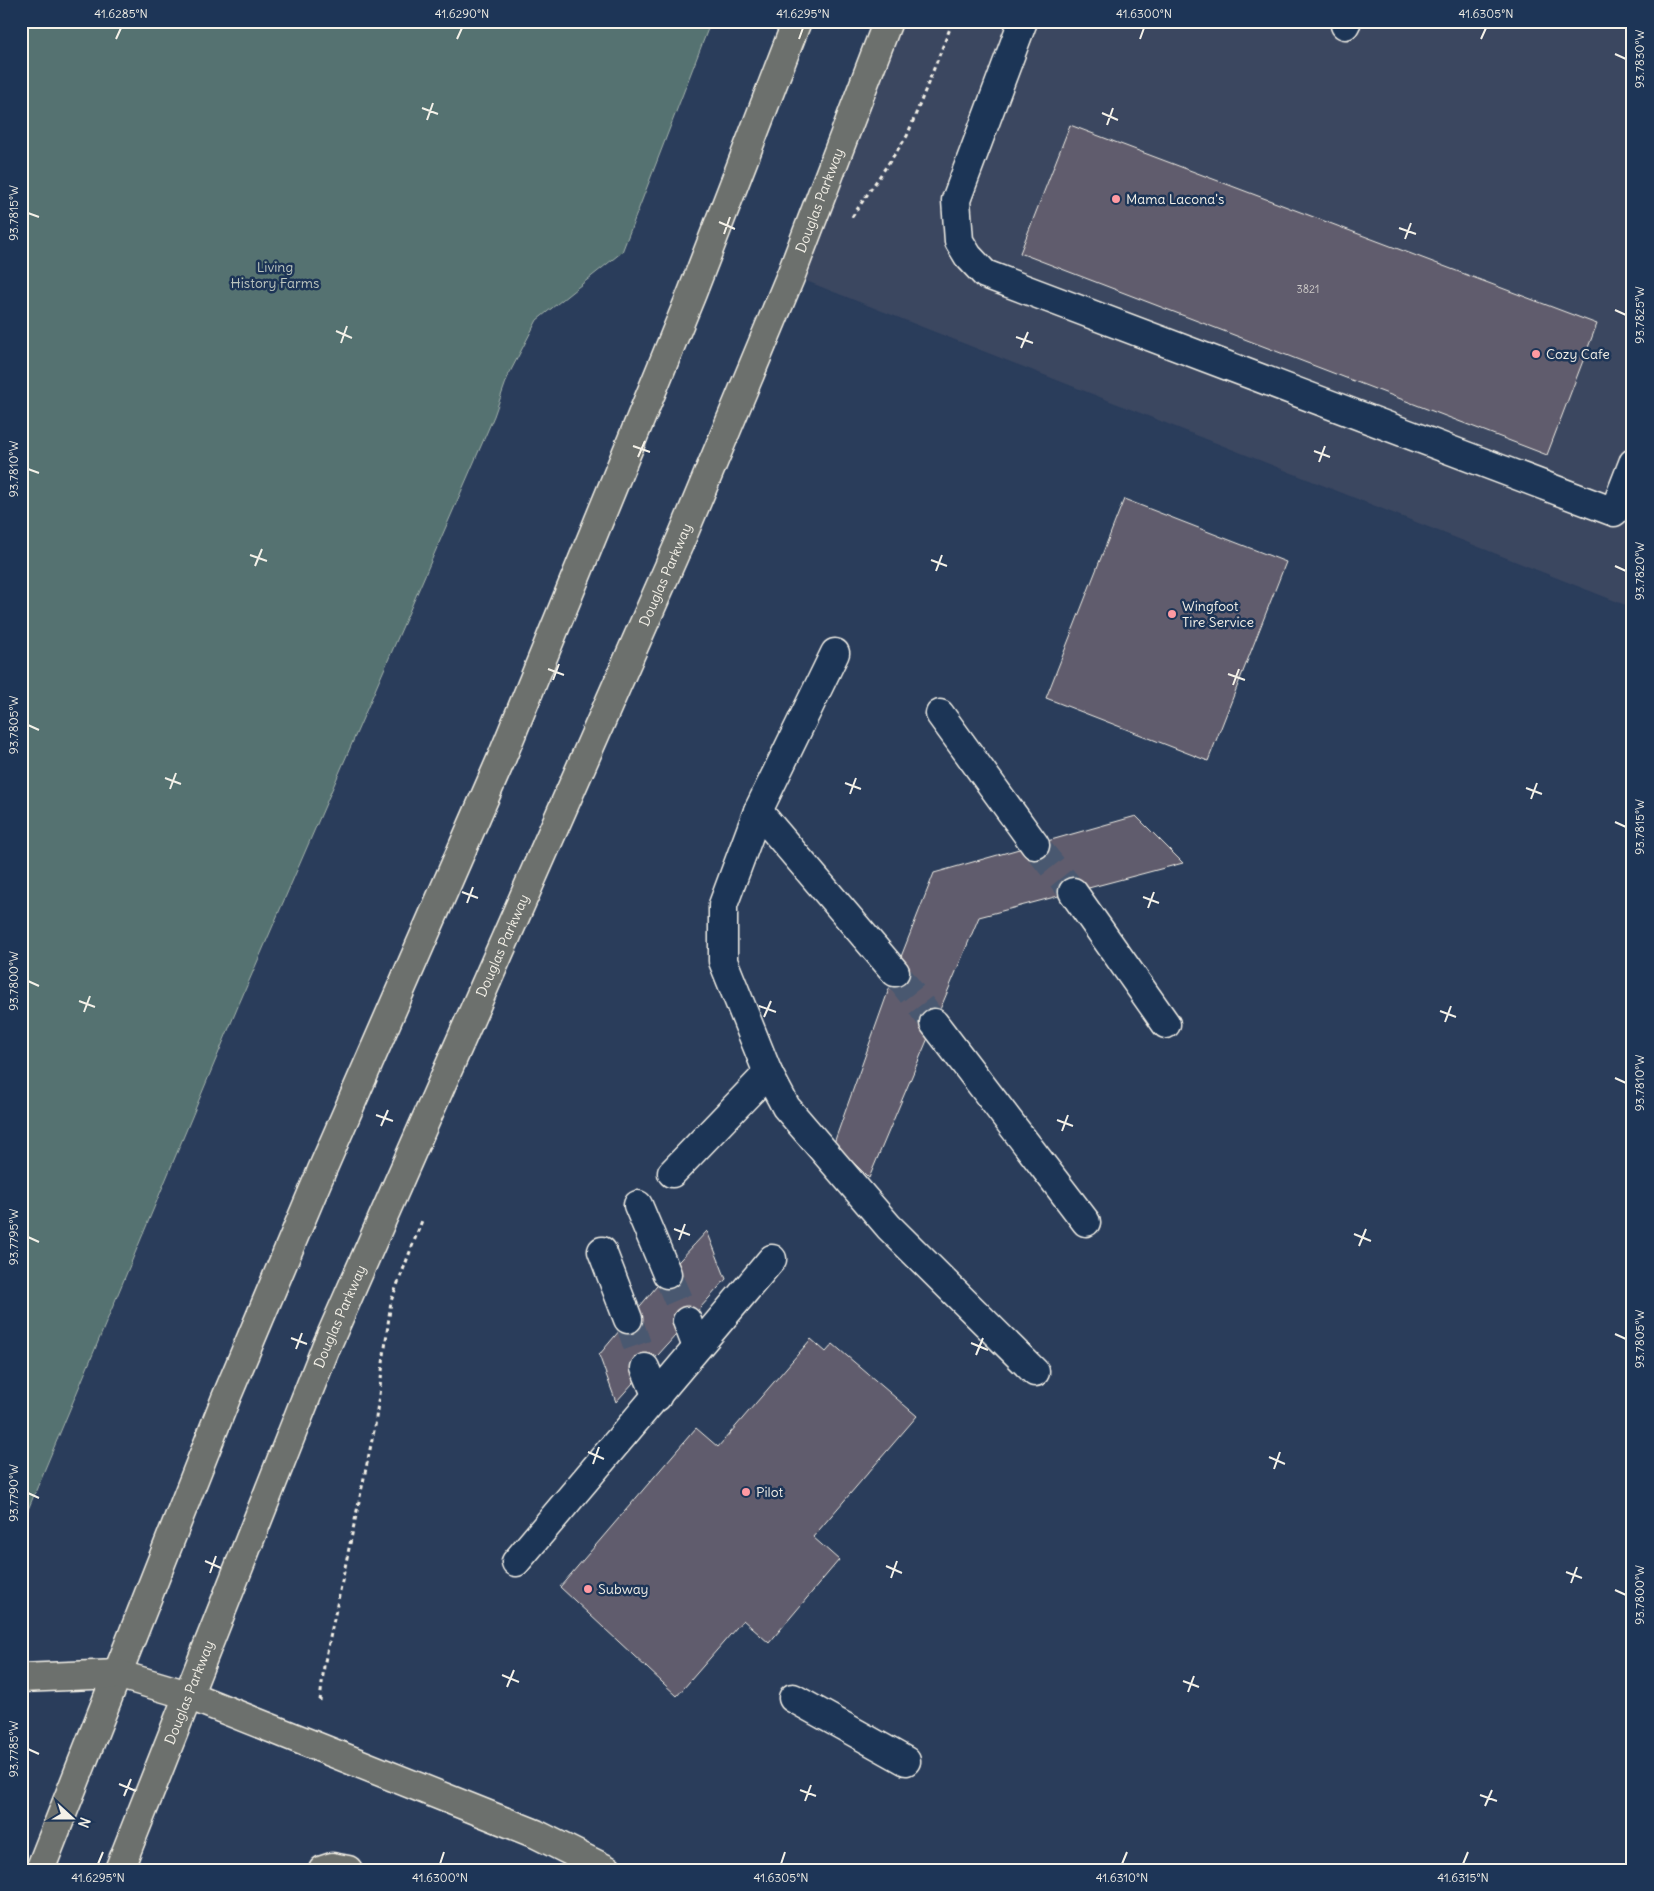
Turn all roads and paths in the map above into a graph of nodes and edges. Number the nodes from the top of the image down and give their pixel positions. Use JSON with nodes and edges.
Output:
{"nodes":[{"id":1,"x":796,"y":21,"type":"edge"},
{"id":2,"x":888,"y":21,"type":"edge"},
{"id":3,"x":953,"y":21,"type":"edge"},
{"id":4,"x":1023,"y":21,"type":"edge"},
{"id":5,"x":851,"y":218,"type":"dead end"},
{"id":6,"x":1633,"y":463,"type":"edge"},
{"id":7,"x":834,"y":653,"type":"dead end"},
{"id":8,"x":940,"y":714,"type":"dead end"},
{"id":9,"x":758,"y":811,"type":"junction"},
{"id":10,"x":1036,"y":845,"type":"tunnel mouth"},
{"id":11,"x":1073,"y":892,"type":"tunnel mouth"},
{"id":12,"x":894,"y":972,"type":"tunnel mouth"},
{"id":13,"x":934,"y":1023,"type":"tunnel mouth"},
{"id":14,"x":1166,"y":1024,"type":"dead end"},
{"id":15,"x":768,"y":1073,"type":"junction"},
{"id":16,"x":672,"y":1173,"type":"dead end"},
{"id":17,"x":638,"y":1205,"type":"dead end"},
{"id":18,"x":424,"y":1214,"type":"dead end"},
{"id":19,"x":1086,"y":1222,"type":"dead end"},
{"id":20,"x":602,"y":1251,"type":"dead end"},
{"id":21,"x":772,"y":1259,"type":"dead end"},
{"id":22,"x":667,"y":1274,"type":"tunnel mouth"},
{"id":23,"x":628,"y":1319,"type":"tunnel mouth"},
{"id":24,"x":687,"y":1321,"type":"tunnel mouth"},
{"id":25,"x":697,"y":1347,"type":"junction"},
{"id":26,"x":645,"y":1368,"type":"tunnel mouth"},
{"id":27,"x":1034,"y":1372,"type":"dead end"},
{"id":28,"x":657,"y":1397,"type":"junction"},
{"id":29,"x":516,"y":1562,"type":"dead end"},
{"id":30,"x":117,"y":1674,"type":"junction"},
{"id":31,"x":21,"y":1678,"type":"edge"},
{"id":32,"x":188,"y":1695,"type":"junction"},
{"id":33,"x":793,"y":1698,"type":"dead end"},
{"id":34,"x":320,"y":1701,"type":"dead end"},
{"id":35,"x":906,"y":1761,"type":"dead end"},
{"id":36,"x":40,"y":1870,"type":"edge"},
{"id":37,"x":119,"y":1870,"type":"edge"},
{"id":38,"x":323,"y":1870,"type":"edge"},
{"id":39,"x":348,"y":1870,"type":"edge"},
{"id":40,"x":608,"y":1870,"type":"edge"}],
"edges":[{"from":1,"to":30,"type":"main road"},
{"from":2,"to":32,"type":"main road","name":"Douglas Parkway"},
{"from":3,"to":5,"type":"path"},
{"from":4,"to":6,"type":"lane"},
{"from":7,"to":9,"type":"lane"},
{"from":8,"to":10,"type":"lane"},
{"from":9,"to":12,"type":"lane"},
{"from":9,"to":15,"type":"lane"},
{"from":11,"to":14,"type":"lane"},
{"from":13,"to":19,"type":"lane"},
{"from":15,"to":16,"type":"lane"},
{"from":15,"to":27,"type":"lane"},
{"from":17,"to":22,"type":"lane"},
{"from":18,"to":34,"type":"path"},
{"from":20,"to":23,"type":"lane"},
{"from":21,"to":25,"type":"lane"},
{"from":24,"to":25,"type":"lane"},
{"from":25,"to":28,"type":"lane"},
{"from":26,"to":28,"type":"lane"},
{"from":28,"to":29,"type":"lane"},
{"from":30,"to":31,"type":"main road"},
{"from":30,"to":32,"type":"main road"},
{"from":30,"to":36,"type":"main road"},
{"from":32,"to":37,"type":"main road","name":"Douglas Parkway"},
{"from":32,"to":40,"type":"main road"},
{"from":33,"to":35,"type":"lane"},
{"from":38,"to":39,"type":"main road"}]}
